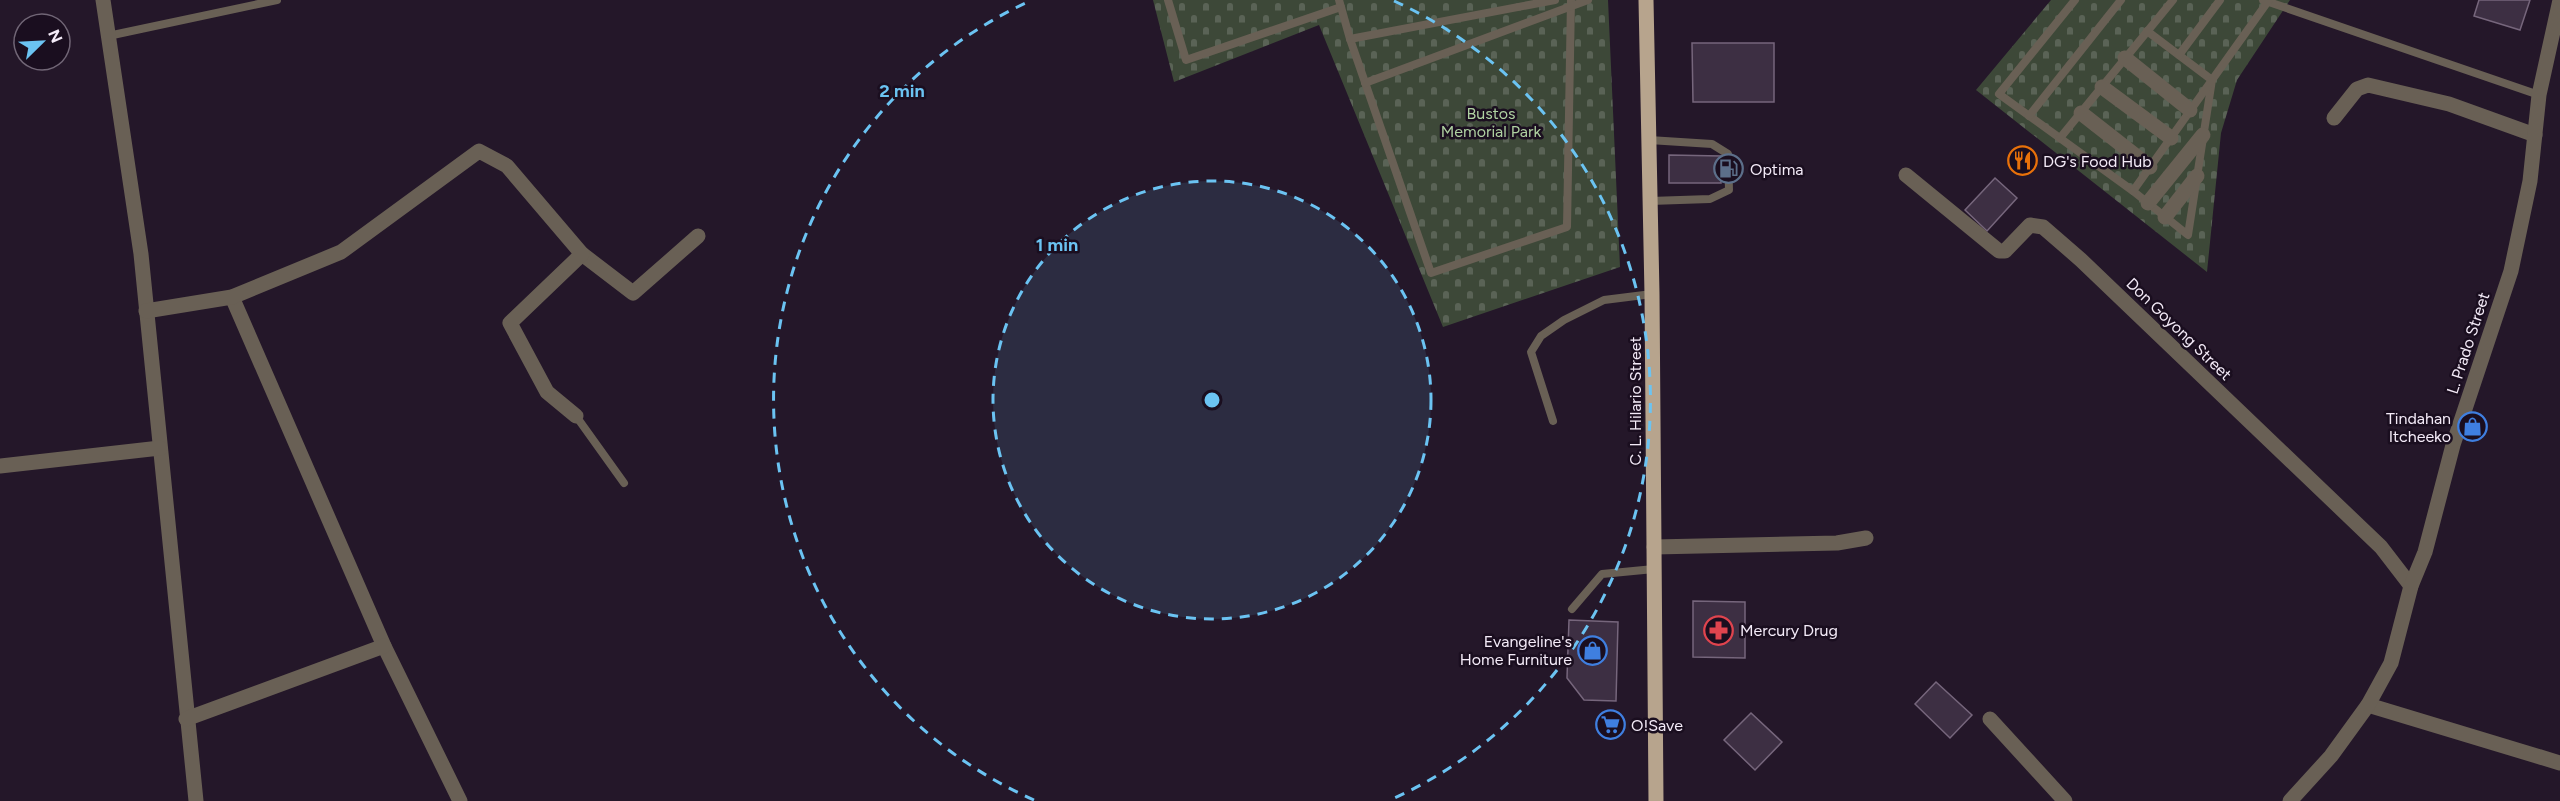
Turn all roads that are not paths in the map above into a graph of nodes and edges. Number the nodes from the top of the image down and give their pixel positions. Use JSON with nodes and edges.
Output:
{"nodes":[{"id":1,"x":103,"y":0,"type":"edge"},
{"id":2,"x":277,"y":0,"type":"edge"},
{"id":3,"x":1168,"y":0,"type":"edge"},
{"id":4,"x":1554,"y":0,"type":"edge"},
{"id":5,"x":1588,"y":0,"type":"edge"},
{"id":6,"x":1646,"y":0,"type":"edge"},
{"id":7,"x":2075,"y":0,"type":"edge"},
{"id":8,"x":2121,"y":0,"type":"edge"},
{"id":9,"x":2173,"y":0,"type":"edge"},
{"id":10,"x":2220,"y":0,"type":"edge"},
{"id":11,"x":2560,"y":0,"type":"edge"},
{"id":12,"x":2267,"y":1,"type":"edge"},
{"id":13,"x":1340,"y":4,"type":"edge"},
{"id":14,"x":1571,"y":4,"type":"edge"},
{"id":15,"x":2147,"y":31,"type":"junction"},
{"id":16,"x":108,"y":36,"type":"junction"},
{"id":17,"x":1350,"y":39,"type":"junction"},
{"id":18,"x":2179,"y":55,"type":"junction"},
{"id":19,"x":2125,"y":58,"type":"junction"},
{"id":20,"x":2212,"y":80,"type":"junction"},
{"id":21,"x":1365,"y":83,"type":"junction"},
{"id":22,"x":2102,"y":87,"type":"junction"},
{"id":23,"x":2539,"y":95,"type":"junction"},
{"id":24,"x":2190,"y":110,"type":"junction"},
{"id":25,"x":2081,"y":114,"type":"junction"},
{"id":26,"x":2029,"y":116,"type":"junction"},
{"id":27,"x":2334,"y":118,"type":"dead end"},
{"id":28,"x":2203,"y":135,"type":"junction"},
{"id":29,"x":2535,"y":135,"type":"junction"},
{"id":30,"x":2060,"y":138,"type":"junction"},
{"id":31,"x":2171,"y":138,"type":"junction"},
{"id":32,"x":1649,"y":140,"type":"junction"},
{"id":33,"x":2150,"y":167,"type":"junction"},
{"id":34,"x":1906,"y":175,"type":"dead end"},
{"id":35,"x":2197,"y":176,"type":"junction"},
{"id":36,"x":2133,"y":191,"type":"junction"},
{"id":37,"x":1650,"y":201,"type":"junction"},
{"id":38,"x":2148,"y":203,"type":"junction"},
{"id":39,"x":2165,"y":217,"type":"junction"},
{"id":40,"x":698,"y":236,"type":"dead end"},
{"id":41,"x":582,"y":254,"type":"junction"},
{"id":42,"x":1652,"y":294,"type":"junction"},
{"id":43,"x":232,"y":297,"type":"junction"},
{"id":44,"x":146,"y":311,"type":"junction"},
{"id":45,"x":576,"y":416,"type":"joint"},
{"id":46,"x":1553,"y":421,"type":"dead end"},
{"id":47,"x":160,"y":448,"type":"junction"},
{"id":48,"x":0,"y":466,"type":"edge"},
{"id":49,"x":624,"y":483,"type":"dead end"},
{"id":50,"x":1866,"y":538,"type":"dead end"},
{"id":51,"x":1654,"y":548,"type":"junction"},
{"id":52,"x":1654,"y":569,"type":"junction"},
{"id":53,"x":2410,"y":586,"type":"junction"},
{"id":54,"x":1572,"y":609,"type":"dead end"},
{"id":55,"x":384,"y":646,"type":"junction"},
{"id":56,"x":2368,"y":705,"type":"junction"},
{"id":57,"x":186,"y":719,"type":"junction"},
{"id":58,"x":1990,"y":719,"type":"dead end"},
{"id":59,"x":2560,"y":764,"type":"edge"},
{"id":60,"x":196,"y":801,"type":"edge"},
{"id":61,"x":460,"y":801,"type":"edge"},
{"id":62,"x":1656,"y":801,"type":"edge"},
{"id":63,"x":2065,"y":801,"type":"edge"},
{"id":64,"x":2290,"y":801,"type":"edge"}],
"edges":[{"from":1,"to":16,"type":"street"},
{"from":2,"to":16,"type":"lane"},
{"from":3,"to":13,"type":"lane"},
{"from":4,"to":17,"type":"lane"},
{"from":5,"to":14,"type":"lane"},
{"from":6,"to":32,"type":"main road","name":"C. L. Hilario Street"},
{"from":7,"to":26,"type":"lane"},
{"from":8,"to":26,"type":"lane"},
{"from":9,"to":15,"type":"lane"},
{"from":10,"to":18,"type":"lane"},
{"from":11,"to":23,"type":"street","name":"L. Prado Street"},
{"from":12,"to":20,"type":"lane"},
{"from":12,"to":23,"type":"lane"},
{"from":13,"to":17,"type":"lane"},
{"from":14,"to":21,"type":"lane"},
{"from":14,"to":21,"type":"lane"},
{"from":15,"to":18,"type":"lane"},
{"from":15,"to":19,"type":"lane"},
{"from":16,"to":44,"type":"street"},
{"from":17,"to":21,"type":"lane"},
{"from":18,"to":20,"type":"lane"},
{"from":19,"to":22,"type":"lane"},
{"from":19,"to":24,"type":"street"},
{"from":20,"to":24,"type":"lane"},
{"from":20,"to":28,"type":"lane"},
{"from":22,"to":25,"type":"lane"},
{"from":22,"to":31,"type":"street"},
{"from":23,"to":29,"type":"street","name":"L. Prado Street"},
{"from":24,"to":31,"type":"lane"},
{"from":25,"to":30,"type":"lane"},
{"from":25,"to":33,"type":"street"},
{"from":26,"to":30,"type":"lane"},
{"from":27,"to":29,"type":"street"},
{"from":28,"to":35,"type":"lane"},
{"from":28,"to":38,"type":"street"},
{"from":29,"to":53,"type":"street","name":"L. Prado Street"},
{"from":30,"to":36,"type":"lane"},
{"from":31,"to":33,"type":"lane"},
{"from":32,"to":37,"type":"main road","name":"C. L. Hilario Street"},
{"from":32,"to":37,"type":"lane"},
{"from":33,"to":36,"type":"lane"},
{"from":34,"to":53,"type":"street","name":"Don Goyong Street"},
{"from":35,"to":39,"type":"street"},
{"from":35,"to":39,"type":"lane"},
{"from":36,"to":38,"type":"lane"},
{"from":37,"to":42,"type":"main road","name":"C. L. Hilario Street"},
{"from":38,"to":39,"type":"lane"},
{"from":40,"to":41,"type":"street"},
{"from":41,"to":43,"type":"street"},
{"from":41,"to":45,"type":"street"},
{"from":42,"to":46,"type":"lane"},
{"from":42,"to":51,"type":"main road","name":"C. L. Hilario Street"},
{"from":43,"to":44,"type":"street"},
{"from":43,"to":55,"type":"street"},
{"from":44,"to":47,"type":"street"},
{"from":45,"to":49,"type":"lane"},
{"from":47,"to":48,"type":"street"},
{"from":47,"to":57,"type":"street"},
{"from":50,"to":51,"type":"street"},
{"from":51,"to":52,"type":"main road","name":"C. L. Hilario Street"},
{"from":52,"to":54,"type":"lane"},
{"from":52,"to":62,"type":"main road","name":"C. L. Hilario Street"},
{"from":53,"to":56,"type":"street","name":"L. Prado Street"},
{"from":55,"to":57,"type":"street"},
{"from":55,"to":61,"type":"street"},
{"from":56,"to":59,"type":"street"},
{"from":56,"to":64,"type":"street","name":"L. Prado Street"},
{"from":57,"to":60,"type":"street"},
{"from":58,"to":63,"type":"street"}]}
